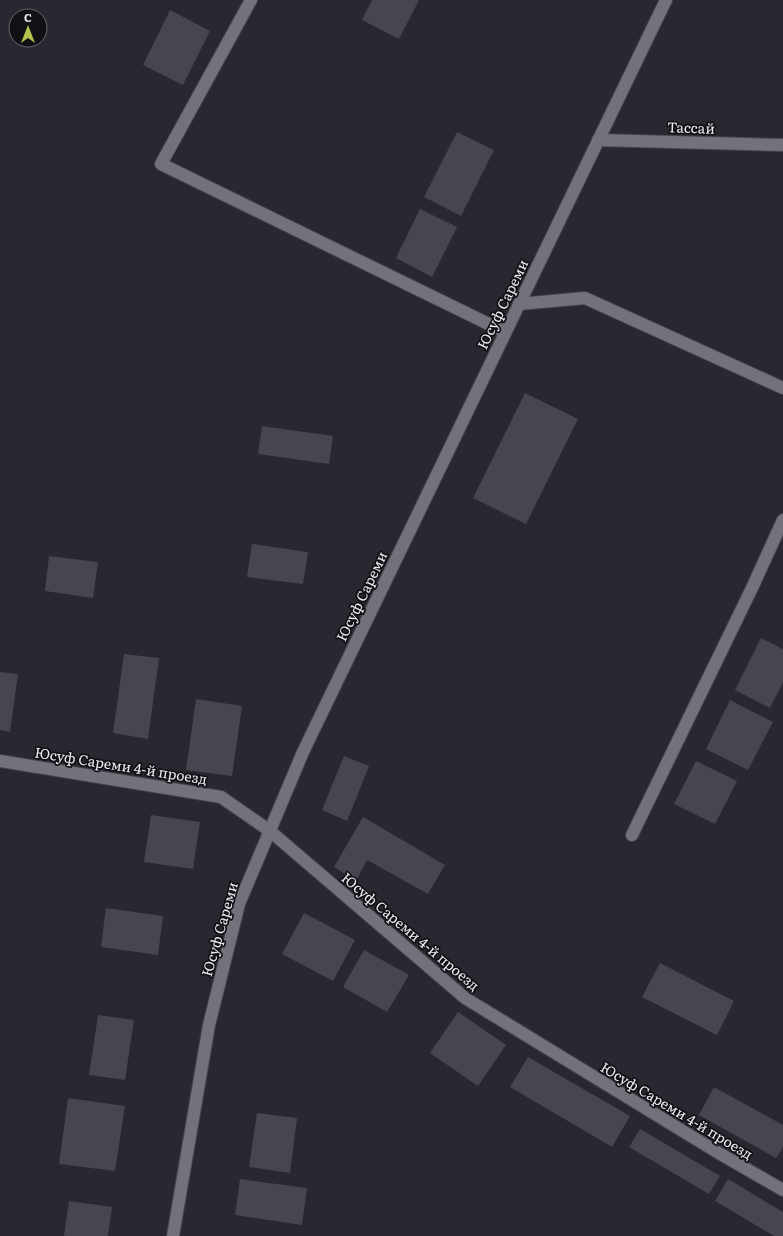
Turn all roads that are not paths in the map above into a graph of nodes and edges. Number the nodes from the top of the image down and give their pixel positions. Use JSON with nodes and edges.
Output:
{"nodes":[{"id":1,"x":251,"y":0,"type":"edge"},
{"id":2,"x":666,"y":0,"type":"edge"},
{"id":3,"x":598,"y":140,"type":"junction"},
{"id":4,"x":783,"y":145,"type":"edge"},
{"id":5,"x":519,"y":304,"type":"junction"},
{"id":6,"x":505,"y":332,"type":"junction"},
{"id":7,"x":783,"y":388,"type":"edge"},
{"id":8,"x":783,"y":520,"type":"edge"},
{"id":9,"x":0,"y":761,"type":"edge"},
{"id":10,"x":270,"y":831,"type":"junction"},
{"id":11,"x":632,"y":835,"type":"dead end"},
{"id":12,"x":783,"y":1190,"type":"edge"},
{"id":13,"x":173,"y":1236,"type":"edge"}],
"edges":[{"from":1,"to":6,"type":"street"},
{"from":2,"to":3,"type":"street","name":"Юсуф Сареми"},
{"from":3,"to":4,"type":"street","name":"Тассай"},
{"from":3,"to":5,"type":"street","name":"Юсуф Сареми"},
{"from":5,"to":6,"type":"street","name":"Юсуф Сареми"},
{"from":5,"to":7,"type":"street"},
{"from":6,"to":10,"type":"street","name":"Юсуф Сареми"},
{"from":8,"to":11,"type":"street"},
{"from":9,"to":10,"type":"street","name":"Юсуф Сареми 4-й проезд"},
{"from":10,"to":12,"type":"street","name":"Юсуф Сареми 4-й проезд"},
{"from":10,"to":13,"type":"street","name":"Юсуф Сареми"}]}
